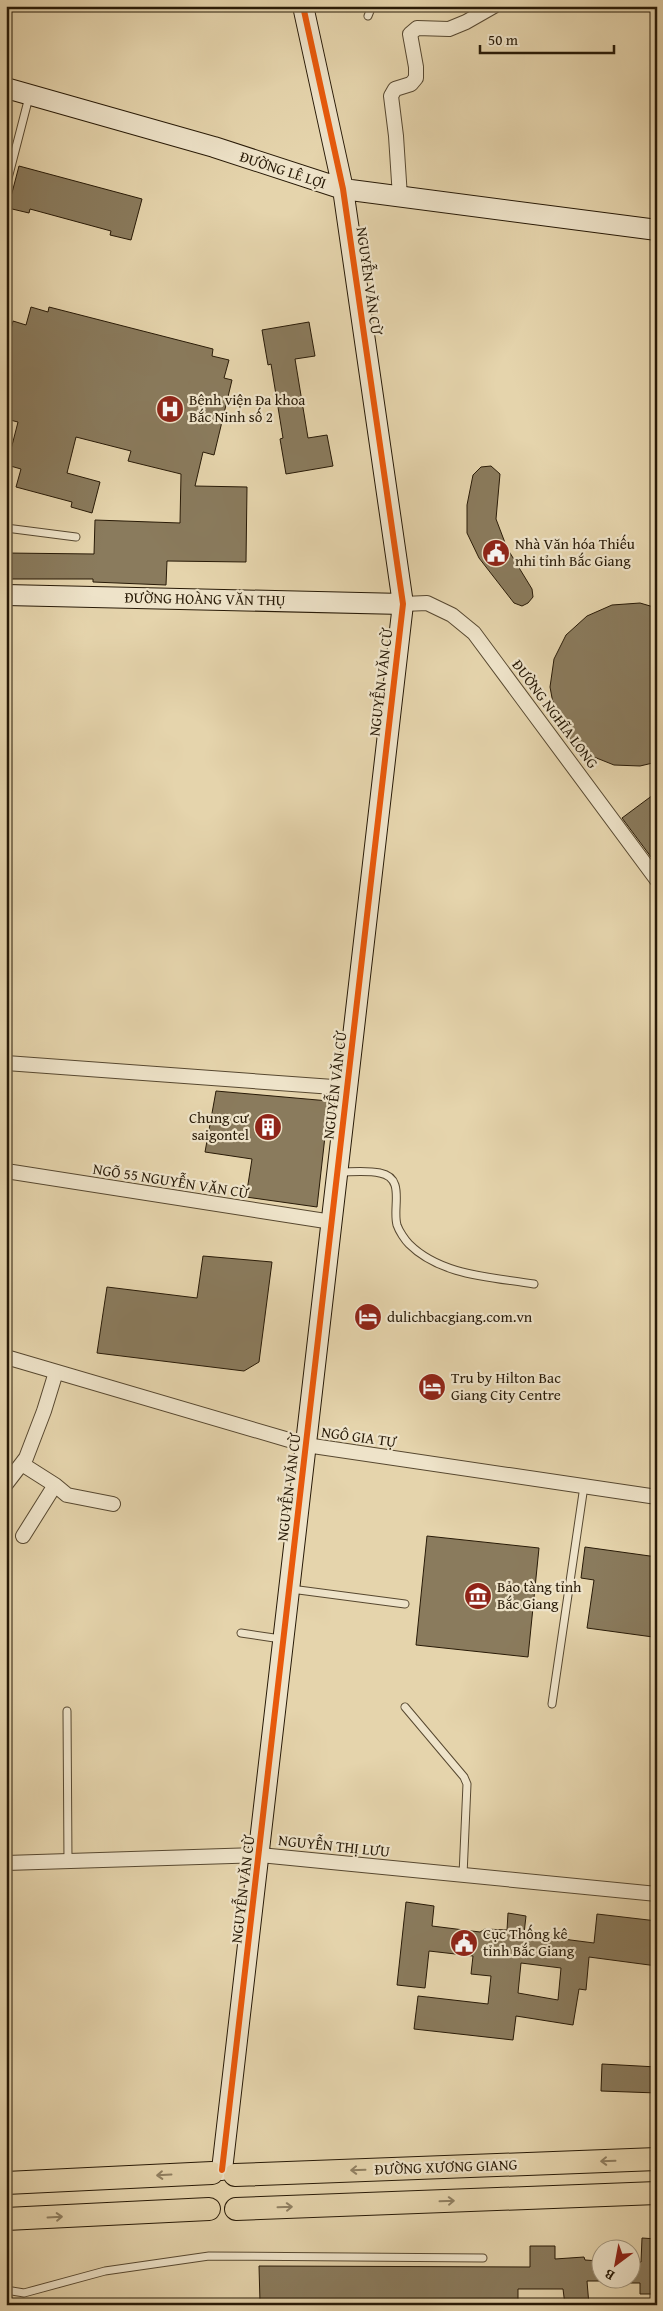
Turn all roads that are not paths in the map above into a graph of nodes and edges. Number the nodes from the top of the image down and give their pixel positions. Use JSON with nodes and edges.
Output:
{"nodes":[{"id":1,"x":303,"y":6,"type":"edge"},
{"id":2,"x":372,"y":6,"type":"edge"},
{"id":3,"x":494,"y":6,"type":"edge"},
{"id":4,"x":368,"y":16,"type":"dead end"},
{"id":5,"x":6,"y":88,"type":"edge"},
{"id":6,"x":30,"y":94,"type":"junction"},
{"id":7,"x":6,"y":186,"type":"edge"},
{"id":8,"x":342,"y":189,"type":"junction"},
{"id":9,"x":400,"y":197,"type":"junction"},
{"id":10,"x":657,"y":230,"type":"edge"},
{"id":11,"x":6,"y":528,"type":"edge"},
{"id":12,"x":76,"y":537,"type":"dead end"},
{"id":13,"x":6,"y":595,"type":"edge"},
{"id":14,"x":403,"y":604,"type":"junction"},
{"id":15,"x":657,"y":880,"type":"edge"},
{"id":16,"x":6,"y":1063,"type":"edge"},
{"id":17,"x":347,"y":1088,"type":"junction"},
{"id":18,"x":6,"y":1171,"type":"edge"},
{"id":19,"x":337,"y":1172,"type":"junction"},
{"id":20,"x":332,"y":1222,"type":"junction"},
{"id":21,"x":534,"y":1284,"type":"dead end"},
{"id":22,"x":6,"y":1358,"type":"edge"},
{"id":23,"x":56,"y":1372,"type":"junction"},
{"id":24,"x":306,"y":1445,"type":"junction"},
{"id":25,"x":22,"y":1464,"type":"junction"},
{"id":26,"x":6,"y":1484,"type":"edge"},
{"id":27,"x":55,"y":1485,"type":"junction"},
{"id":28,"x":584,"y":1486,"type":"junction"},
{"id":29,"x":657,"y":1497,"type":"edge"},
{"id":30,"x":113,"y":1504,"type":"dead end"},
{"id":31,"x":23,"y":1536,"type":"dead end"},
{"id":32,"x":290,"y":1589,"type":"junction"},
{"id":33,"x":405,"y":1604,"type":"dead end"},
{"id":34,"x":241,"y":1633,"type":"dead end"},
{"id":35,"x":284,"y":1639,"type":"junction"},
{"id":36,"x":552,"y":1704,"type":"dead end"},
{"id":37,"x":405,"y":1707,"type":"dead end"},
{"id":38,"x":67,"y":1711,"type":"dead end"},
{"id":39,"x":260,"y":1855,"type":"junction"},
{"id":40,"x":68,"y":1861,"type":"junction"},
{"id":41,"x":6,"y":1864,"type":"edge"},
{"id":42,"x":463,"y":1875,"type":"junction"},
{"id":43,"x":657,"y":1894,"type":"edge"},
{"id":44,"x":657,"y":2159,"type":"edge"},
{"id":45,"x":223,"y":2173,"type":"junction"},
{"id":46,"x":6,"y":2183,"type":"edge"},
{"id":47,"x":657,"y":2193,"type":"edge"},
{"id":48,"x":209,"y":2209,"type":"junction"},
{"id":49,"x":236,"y":2209,"type":"junction"},
{"id":50,"x":6,"y":2219,"type":"edge"},
{"id":51,"x":483,"y":2258,"type":"dead end"},
{"id":52,"x":6,"y":2290,"type":"edge"}],
"edges":[{"from":1,"to":8,"type":"street","name":"NGUYỄN VĂN CỪ"},
{"from":2,"to":4,"type":"lane"},
{"from":3,"to":9,"type":"street"},
{"from":5,"to":6,"type":"street","name":"ĐƯỜNG LÊ LỢI"},
{"from":6,"to":7,"type":"lane"},
{"from":6,"to":8,"type":"street","name":"ĐƯỜNG LÊ LỢI"},
{"from":8,"to":9,"type":"street","name":"ĐƯỜNG LÊ LỢI"},
{"from":8,"to":14,"type":"street","name":"NGUYỄN VĂN CỪ"},
{"from":9,"to":10,"type":"street","name":"ĐƯỜNG LÊ LỢI"},
{"from":11,"to":12,"type":"lane"},
{"from":13,"to":14,"type":"street","name":"ĐƯỜNG HOÀNG VĂN THỤ"},
{"from":14,"to":15,"type":"street","name":"ĐƯỜNG NGHĨA LONG"},
{"from":14,"to":17,"type":"street","name":"NGUYỄN VĂN CỪ"},
{"from":16,"to":17,"type":"street"},
{"from":17,"to":19,"type":"street","name":"NGUYỄN VĂN CỪ"},
{"from":18,"to":20,"type":"street","name":"NGÕ 55 NGUYỄN VĂN CỪ"},
{"from":19,"to":20,"type":"street","name":"NGUYỄN VĂN CỪ"},
{"from":19,"to":21,"type":"lane"},
{"from":20,"to":24,"type":"street","name":"NGUYỄN VĂN CỪ"},
{"from":22,"to":23,"type":"street","name":"NGÔ GIA TỰ"},
{"from":23,"to":24,"type":"street","name":"NGÔ GIA TỰ"},
{"from":23,"to":25,"type":"street"},
{"from":24,"to":28,"type":"street","name":"NGÔ GIA TỰ"},
{"from":24,"to":32,"type":"street","name":"NGUYỄN VĂN CỪ"},
{"from":25,"to":26,"type":"street"},
{"from":25,"to":27,"type":"street"},
{"from":27,"to":30,"type":"street"},
{"from":27,"to":31,"type":"street"},
{"from":28,"to":29,"type":"street","name":"NGÔ GIA TỰ"},
{"from":28,"to":36,"type":"lane"},
{"from":32,"to":33,"type":"lane"},
{"from":32,"to":35,"type":"street","name":"NGUYỄN VĂN CỪ"},
{"from":34,"to":35,"type":"lane"},
{"from":35,"to":39,"type":"street","name":"NGUYỄN VĂN CỪ"},
{"from":37,"to":42,"type":"lane"},
{"from":38,"to":40,"type":"lane"},
{"from":39,"to":40,"type":"street","name":"NGUYỄN THỊ LƯU"},
{"from":39,"to":42,"type":"street","name":"NGUYỄN THỊ LƯU"},
{"from":39,"to":45,"type":"street","name":"NGUYỄN VĂN CỪ"},
{"from":40,"to":41,"type":"street","name":"NGUYỄN THỊ LƯU"},
{"from":42,"to":43,"type":"street","name":"NGUYỄN THỊ LƯU"},
{"from":44,"to":45,"type":"main road","name":"ĐƯỜNG XƯƠNG GIANG","one_way":true},
{"from":45,"to":46,"type":"main road","name":"ĐƯỜNG XƯƠNG GIANG","one_way":true},
{"from":45,"to":48,"type":"main road"},
{"from":45,"to":49,"type":"main road"},
{"from":49,"to":47,"type":"main road","one_way":true},
{"from":48,"to":49,"type":"main road"},
{"from":50,"to":48,"type":"main road","one_way":true},
{"from":51,"to":52,"type":"lane"}]}
